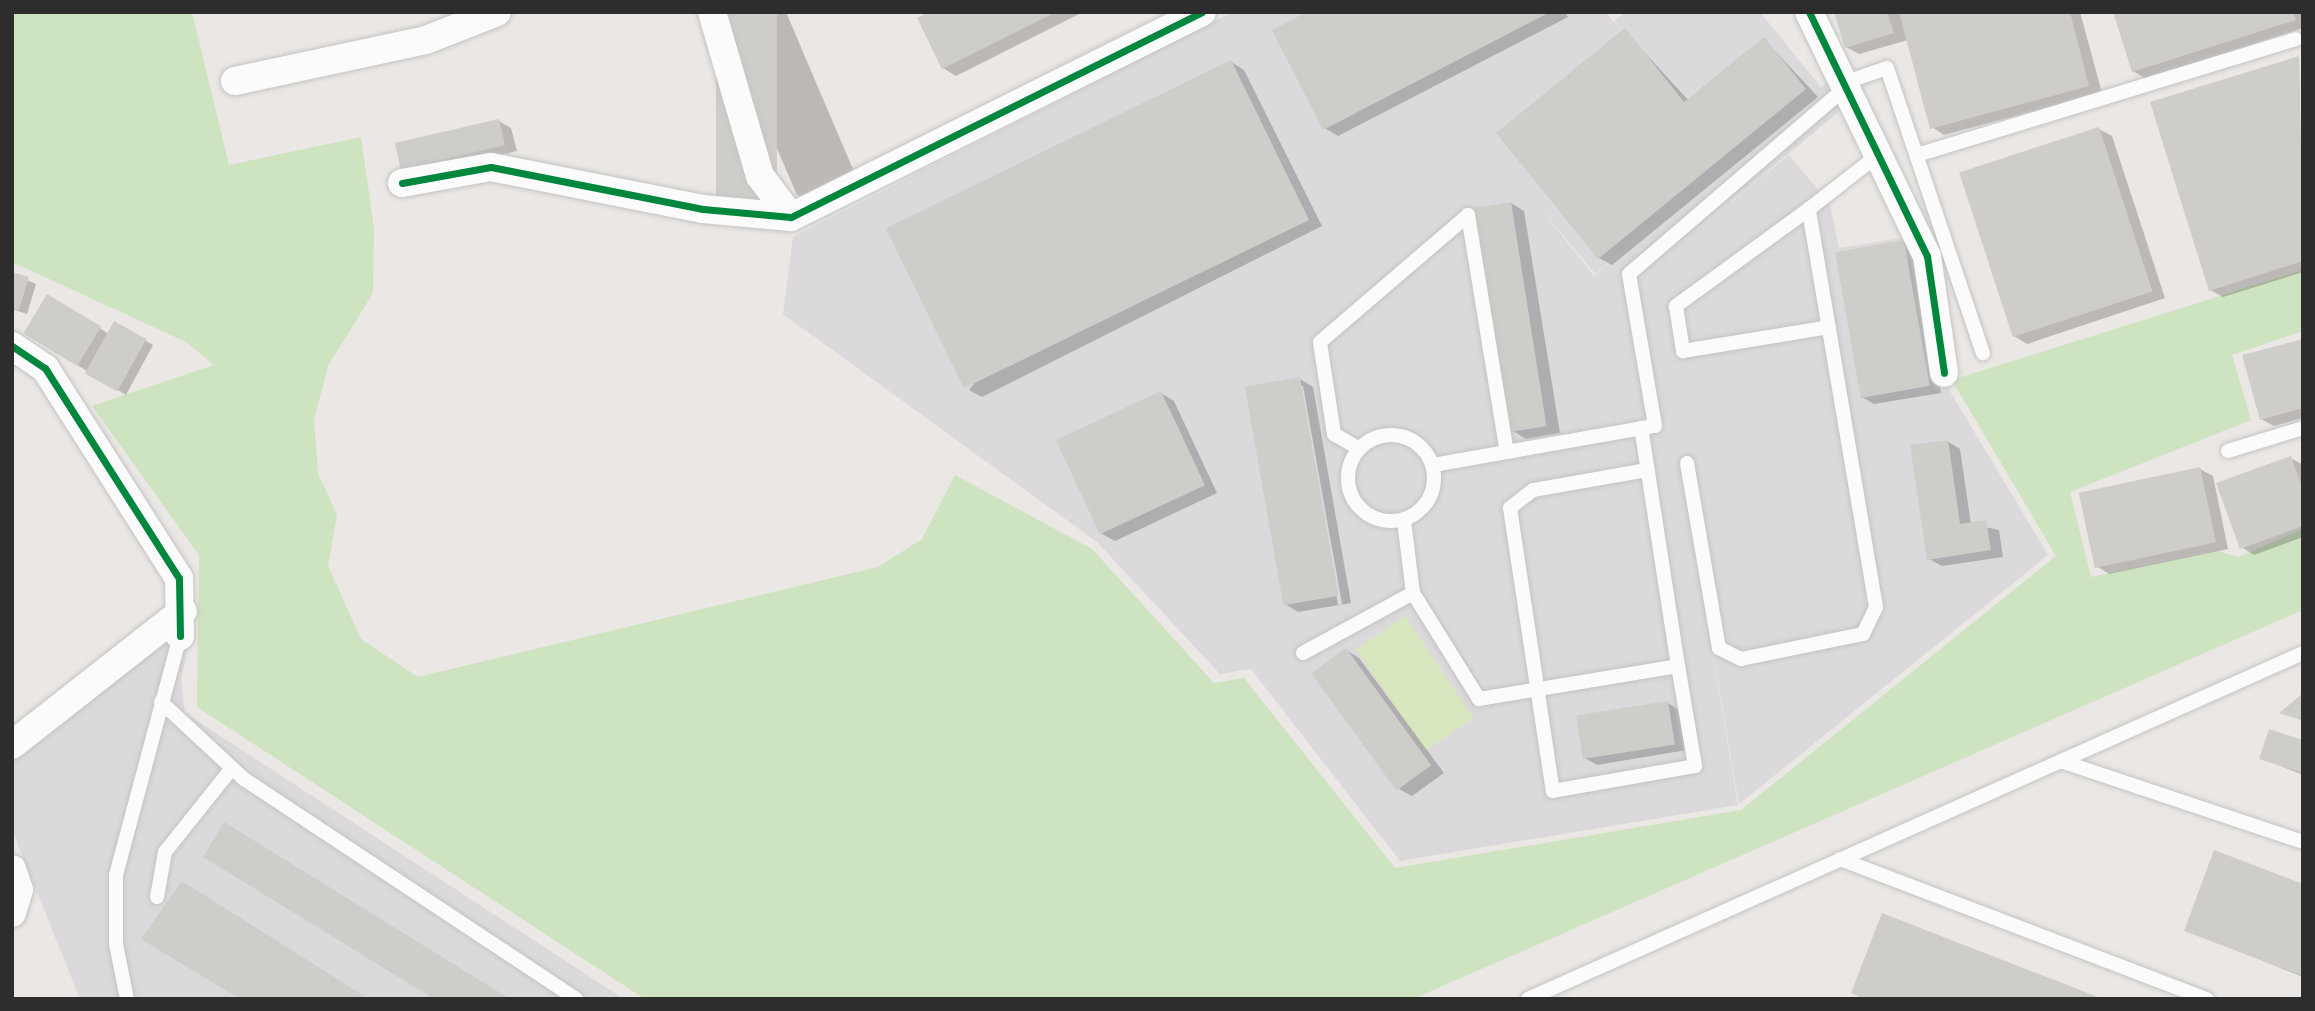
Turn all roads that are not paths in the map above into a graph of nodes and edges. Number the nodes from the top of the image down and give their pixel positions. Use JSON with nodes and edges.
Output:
{"nodes":[{"id":1,"x":497,"y":12,"type":"edge"},
{"id":2,"x":712,"y":12,"type":"edge"},
{"id":3,"x":1202,"y":12,"type":"edge"},
{"id":4,"x":1809,"y":12,"type":"edge"},
{"id":5,"x":2295,"y":39,"type":"dead end"},
{"id":6,"x":235,"y":81,"type":"dead end"},
{"id":7,"x":1844,"y":85,"type":"junction"},
{"id":8,"x":1878,"y":155,"type":"junction"},
{"id":9,"x":1917,"y":155,"type":"junction"},
{"id":10,"x":402,"y":183,"type":"dead end"},
{"id":11,"x":1809,"y":209,"type":"junction"},
{"id":12,"x":791,"y":217,"type":"junction"},
{"id":13,"x":1829,"y":327,"type":"junction"},
{"id":14,"x":12,"y":346,"type":"edge"},
{"id":15,"x":1983,"y":353,"type":"dead end"},
{"id":16,"x":1944,"y":373,"type":"dead end"},
{"id":17,"x":1641,"y":428,"type":"junction"},
{"id":18,"x":2303,"y":428,"type":"edge"},
{"id":19,"x":1358,"y":448,"type":"junction"},
{"id":20,"x":2228,"y":451,"type":"dead end"},
{"id":21,"x":1507,"y":452,"type":"junction"},
{"id":22,"x":1687,"y":463,"type":"dead end"},
{"id":23,"x":1433,"y":465,"type":"junction"},
{"id":24,"x":1647,"y":470,"type":"junction"},
{"id":25,"x":1404,"y":521,"type":"junction"},
{"id":26,"x":1413,"y":593,"type":"junction"},
{"id":27,"x":181,"y":623,"type":"junction"},
{"id":28,"x":1303,"y":653,"type":"dead end"},
{"id":29,"x":2303,"y":653,"type":"edge"},
{"id":30,"x":1678,"y":666,"type":"junction"},
{"id":31,"x":1536,"y":690,"type":"junction"},
{"id":32,"x":161,"y":702,"type":"junction"},
{"id":33,"x":12,"y":745,"type":"edge"},
{"id":34,"x":2061,"y":761,"type":"junction"},
{"id":35,"x":232,"y":768,"type":"junction"},
{"id":36,"x":2303,"y":842,"type":"edge"},
{"id":37,"x":1840,"y":859,"type":"junction"},
{"id":38,"x":12,"y":869,"type":"edge"},
{"id":39,"x":157,"y":898,"type":"dead end"},
{"id":40,"x":12,"y":913,"type":"edge"},
{"id":41,"x":127,"y":999,"type":"edge"},
{"id":42,"x":576,"y":999,"type":"edge"},
{"id":43,"x":1528,"y":999,"type":"edge"},
{"id":44,"x":2207,"y":999,"type":"edge"}],
"edges":[{"from":1,"to":6,"type":"street"},
{"from":2,"to":12,"type":"street"},
{"from":3,"to":12,"type":"street"},
{"from":4,"to":7,"type":"street"},
{"from":5,"to":9,"type":"lane"},
{"from":7,"to":8,"type":"street"},
{"from":7,"to":9,"type":"lane"},
{"from":7,"to":17,"type":"lane"},
{"from":8,"to":11,"type":"lane"},
{"from":8,"to":16,"type":"street"},
{"from":9,"to":15,"type":"lane"},
{"from":10,"to":12,"type":"street"},
{"from":11,"to":13,"type":"lane"},
{"from":11,"to":13,"type":"lane"},
{"from":13,"to":22,"type":"lane"},
{"from":14,"to":27,"type":"street"},
{"from":17,"to":21,"type":"lane"},
{"from":17,"to":24,"type":"lane"},
{"from":18,"to":20,"type":"lane"},
{"from":19,"to":21,"type":"lane"},
{"from":19,"to":23,"type":"lane"},
{"from":19,"to":25,"type":"lane"},
{"from":21,"to":23,"type":"lane"},
{"from":23,"to":25,"type":"lane"},
{"from":24,"to":30,"type":"lane"},
{"from":24,"to":31,"type":"lane"},
{"from":25,"to":26,"type":"lane"},
{"from":26,"to":28,"type":"lane"},
{"from":26,"to":31,"type":"lane"},
{"from":27,"to":32,"type":"lane"},
{"from":27,"to":33,"type":"street"},
{"from":29,"to":34,"type":"lane"},
{"from":30,"to":31,"type":"lane"},
{"from":30,"to":31,"type":"lane"},
{"from":32,"to":35,"type":"lane"},
{"from":32,"to":41,"type":"lane"},
{"from":34,"to":36,"type":"lane"},
{"from":34,"to":37,"type":"lane"},
{"from":35,"to":39,"type":"lane"},
{"from":35,"to":42,"type":"lane"},
{"from":37,"to":43,"type":"lane"},
{"from":37,"to":44,"type":"lane"},
{"from":38,"to":40,"type":"street"}]}
